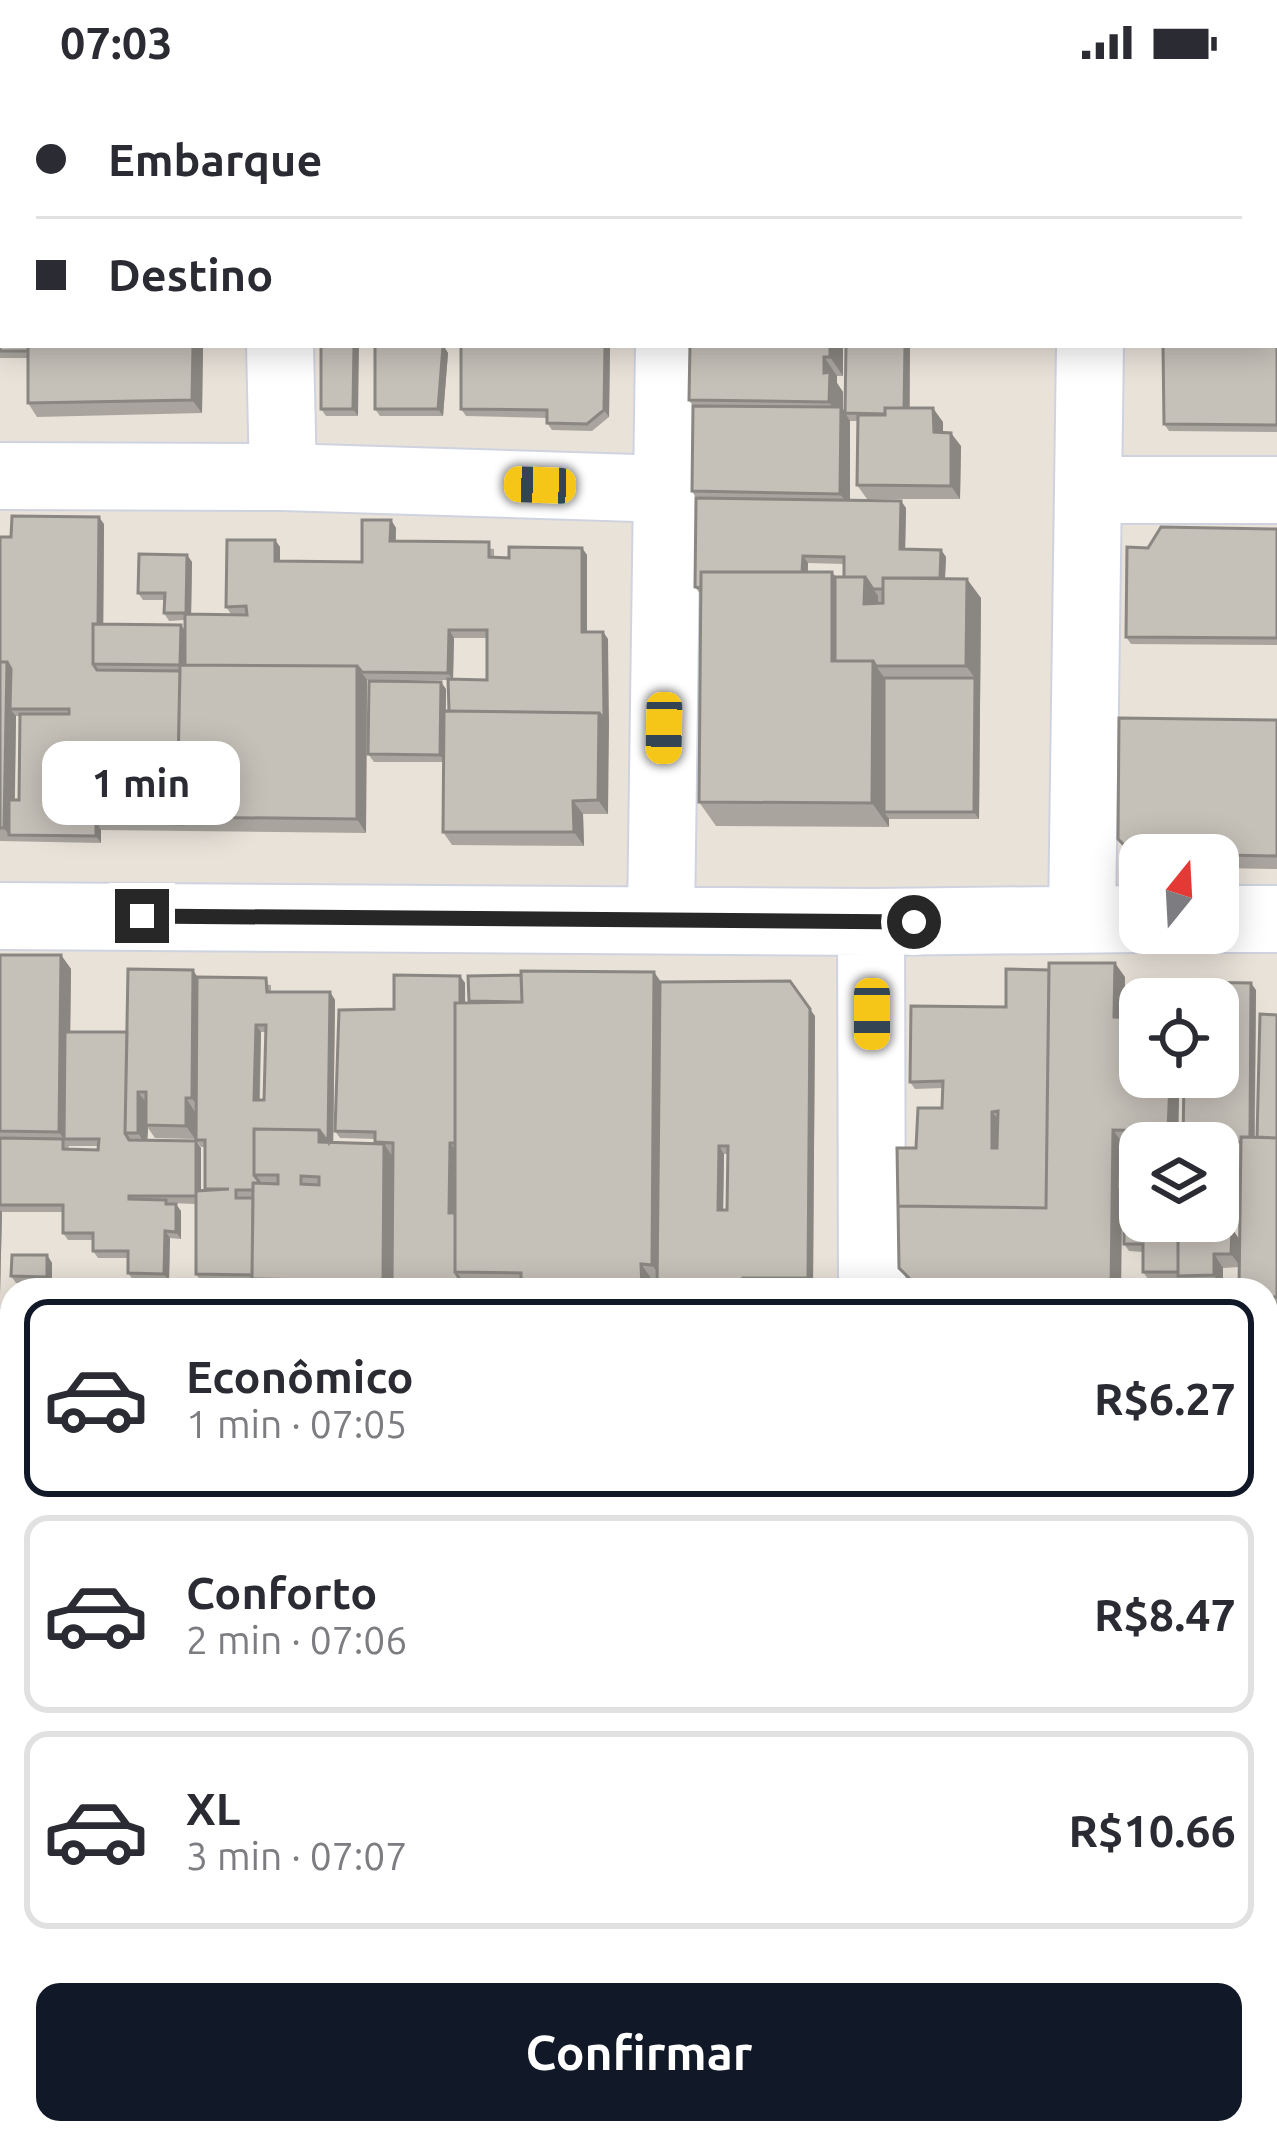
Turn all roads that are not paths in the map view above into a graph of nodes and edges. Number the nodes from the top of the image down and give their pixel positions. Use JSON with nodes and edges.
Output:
{"nodes":[{"id":1,"x":280,"y":348,"type":"edge"},
{"id":2,"x":669,"y":348,"type":"edge"},
{"id":3,"x":1090,"y":348,"type":"edge"},
{"id":4,"x":0,"y":476,"type":"edge"},
{"id":5,"x":283,"y":477,"type":"junction"},
{"id":6,"x":669,"y":489,"type":"junction"},
{"id":7,"x":1088,"y":490,"type":"junction"},
{"id":8,"x":1277,"y":490,"type":"edge"},
{"id":9,"x":0,"y":916,"type":"edge"},
{"id":10,"x":1111,"y":918,"type":"edge"},
{"id":11,"x":661,"y":919,"type":"junction"},
{"id":12,"x":1239,"y":919,"type":"edge"},
{"id":13,"x":1277,"y":919,"type":"edge"},
{"id":14,"x":872,"y":922,"type":"junction"},
{"id":15,"x":872,"y":1278,"type":"edge"}],
"edges":[{"from":1,"to":5,"type":"street"},
{"from":2,"to":6,"type":"street"},
{"from":3,"to":7,"type":"street"},
{"from":4,"to":5,"type":"street"},
{"from":5,"to":6,"type":"street"},
{"from":6,"to":11,"type":"street"},
{"from":7,"to":8,"type":"street"},
{"from":7,"to":10,"type":"street"},
{"from":9,"to":11,"type":"street"},
{"from":10,"to":14,"type":"street"},
{"from":11,"to":14,"type":"street"},
{"from":12,"to":13,"type":"street"},
{"from":14,"to":15,"type":"street"}]}
